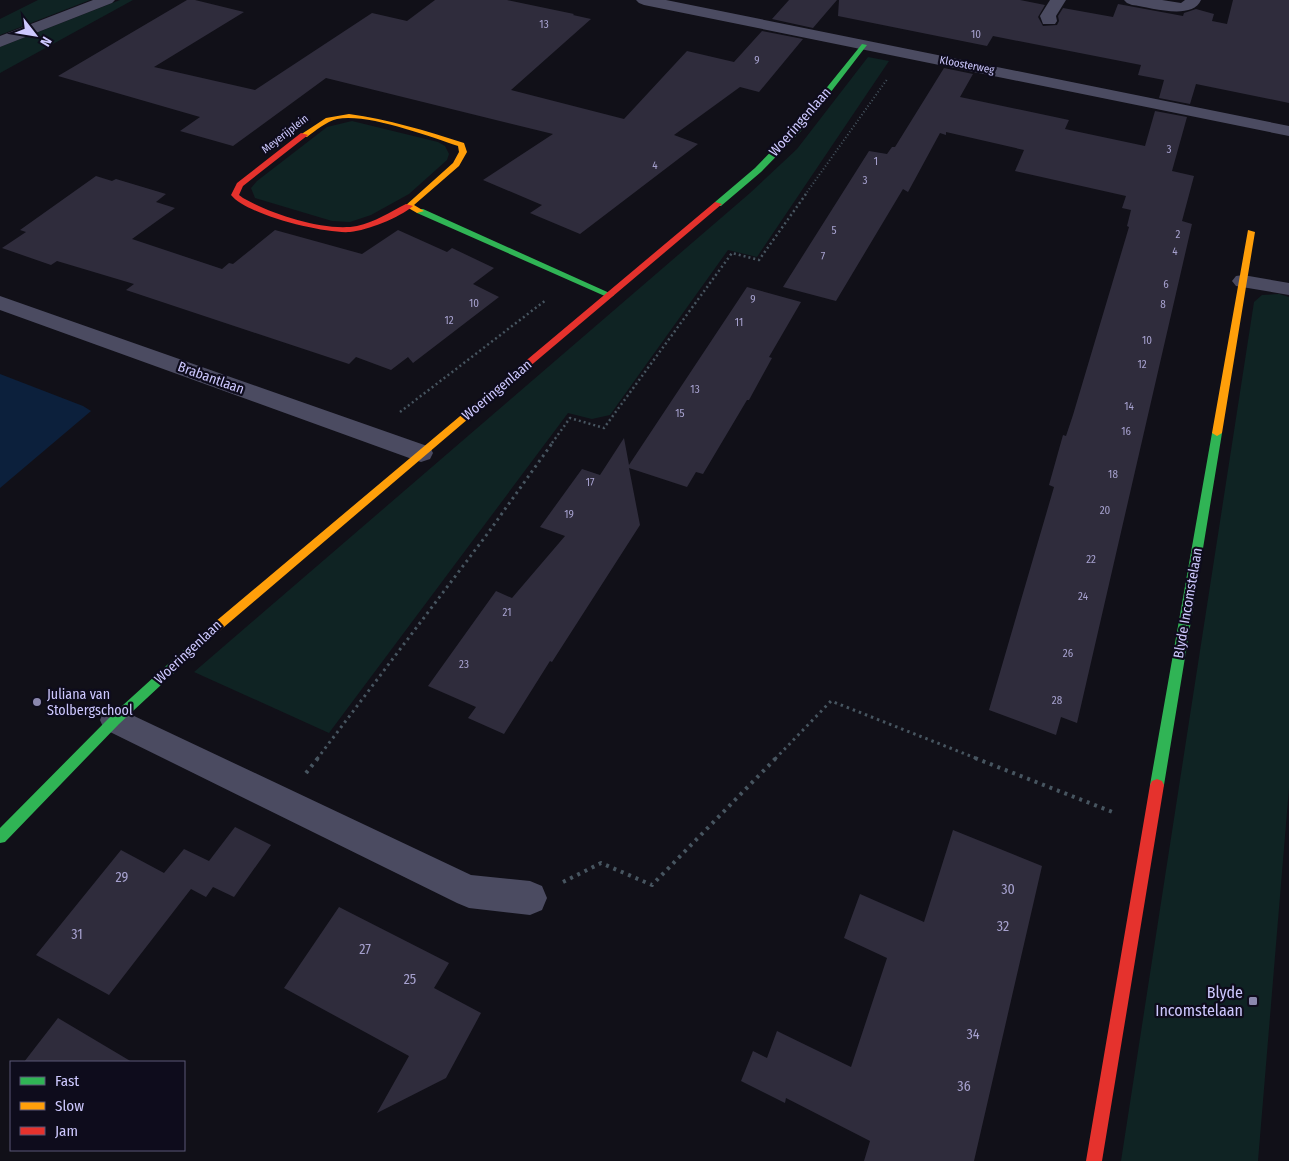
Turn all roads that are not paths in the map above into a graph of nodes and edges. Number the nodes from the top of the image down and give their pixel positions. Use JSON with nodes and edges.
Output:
{"nodes":[{"id":1,"x":107,"y":0,"type":"edge"},
{"id":2,"x":644,"y":0,"type":"edge"},
{"id":3,"x":1058,"y":0,"type":"edge"},
{"id":4,"x":1132,"y":0,"type":"edge"},
{"id":5,"x":1193,"y":0,"type":"edge"},
{"id":6,"x":1049,"y":21,"type":"dead end"},
{"id":7,"x":0,"y":42,"type":"edge"},
{"id":8,"x":864,"y":45,"type":"junction"},
{"id":9,"x":1289,"y":131,"type":"edge"},
{"id":10,"x":409,"y":206,"type":"junction"},
{"id":11,"x":1251,"y":232,"type":"dead end"},
{"id":12,"x":1243,"y":281,"type":"junction"},
{"id":13,"x":1289,"y":289,"type":"edge"},
{"id":14,"x":610,"y":295,"type":"junction"},
{"id":15,"x":0,"y":303,"type":"edge"},
{"id":16,"x":421,"y":453,"type":"junction"},
{"id":17,"x":115,"y":720,"type":"junction"},
{"id":18,"x":0,"y":837,"type":"edge"},
{"id":19,"x":530,"y":898,"type":"road end"},
{"id":20,"x":1094,"y":1161,"type":"edge"}],
"edges":[{"from":1,"to":7,"type":"street"},
{"from":2,"to":8,"type":"street","name":"Kloosterweg"},
{"from":3,"to":6,"type":"street"},
{"from":4,"to":5,"type":"street"},
{"from":8,"to":9,"type":"street","name":"Kloosterweg"},
{"from":8,"to":14,"type":"street","name":"Woeringenlaan"},
{"from":10,"to":10,"type":"street","name":"Meyerijplein"},
{"from":10,"to":14,"type":"street"},
{"from":11,"to":12,"type":"street","name":"Blyde Incomstelaan"},
{"from":12,"to":13,"type":"street"},
{"from":12,"to":20,"type":"street","name":"Blyde Incomstelaan"},
{"from":14,"to":16,"type":"street","name":"Woeringenlaan"},
{"from":15,"to":16,"type":"street","name":"Brabantlaan"},
{"from":16,"to":17,"type":"street","name":"Woeringenlaan"},
{"from":17,"to":18,"type":"street","name":"Woeringenlaan"},
{"from":17,"to":19,"type":"street"}]}
